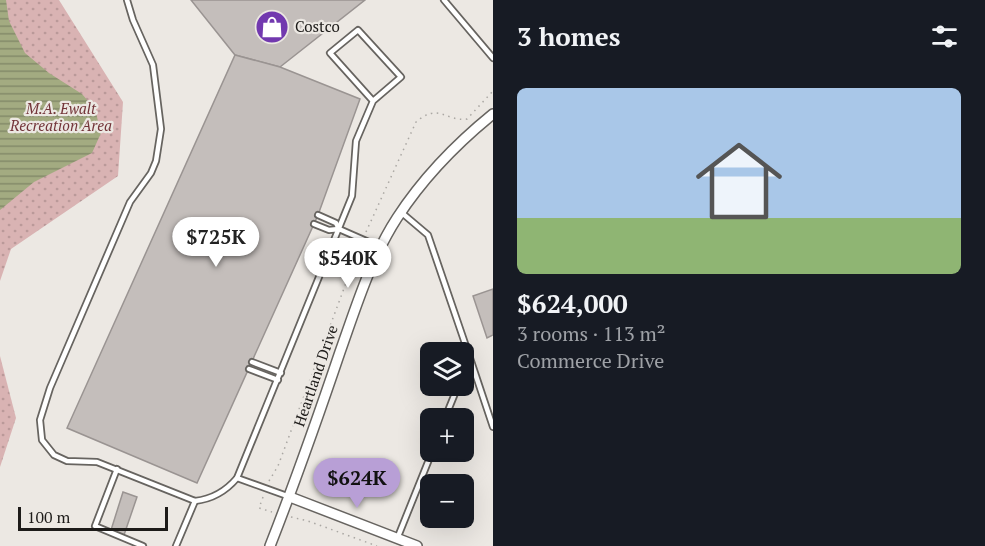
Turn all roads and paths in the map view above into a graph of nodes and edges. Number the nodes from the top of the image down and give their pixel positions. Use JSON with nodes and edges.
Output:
{"nodes":[{"id":1,"x":127,"y":0,"type":"edge"},
{"id":2,"x":444,"y":0,"type":"edge"},
{"id":3,"x":493,"y":58,"type":"edge"},
{"id":4,"x":493,"y":91,"type":"edge"},
{"id":5,"x":373,"y":101,"type":"junction"},
{"id":6,"x":493,"y":114,"type":"edge"},
{"id":7,"x":401,"y":213,"type":"junction"},
{"id":8,"x":318,"y":215,"type":"dead end"},
{"id":9,"x":314,"y":224,"type":"dead end"},
{"id":10,"x":339,"y":229,"type":"junction"},
{"id":11,"x":366,"y":232,"type":"dead end"},
{"id":12,"x":380,"y":247,"type":"junction"},
{"id":13,"x":358,"y":249,"type":"dead end"},
{"id":14,"x":465,"y":342,"type":"edge"},
{"id":15,"x":252,"y":362,"type":"dead end"},
{"id":16,"x":249,"y":369,"type":"dead end"},
{"id":17,"x":474,"y":370,"type":"edge"},
{"id":18,"x":281,"y":373,"type":"junction"},
{"id":19,"x":278,"y":380,"type":"junction"},
{"id":20,"x":493,"y":427,"type":"edge"},
{"id":21,"x":428,"y":462,"type":"edge"},
{"id":22,"x":117,"y":469,"type":"junction"},
{"id":23,"x":237,"y":478,"type":"junction"},
{"id":24,"x":269,"y":480,"type":"dead end"},
{"id":25,"x":290,"y":497,"type":"junction"},
{"id":26,"x":262,"y":499,"type":"dead end"},
{"id":27,"x":195,"y":501,"type":"junction"},
{"id":28,"x":259,"y":508,"type":"dead end"},
{"id":29,"x":291,"y":517,"type":"dead end"},
{"id":30,"x":397,"y":539,"type":"junction"},
{"id":31,"x":143,"y":546,"type":"edge"},
{"id":32,"x":176,"y":546,"type":"edge"},
{"id":33,"x":270,"y":546,"type":"edge"},
{"id":34,"x":377,"y":546,"type":"edge"},
{"id":35,"x":417,"y":546,"type":"edge"}],
"edges":[{"from":1,"to":22,"type":"lane"},
{"from":2,"to":3,"type":"lane"},
{"from":4,"to":11,"type":"path"},
{"from":5,"to":5,"type":"lane"},
{"from":5,"to":10,"type":"lane"},
{"from":6,"to":7,"type":"street","name":"Heartland Drive"},
{"from":7,"to":12,"type":"street","name":"Heartland Drive"},
{"from":7,"to":14,"type":"lane"},
{"from":8,"to":10,"type":"lane"},
{"from":9,"to":10,"type":"lane"},
{"from":10,"to":12,"type":"lane"},
{"from":10,"to":18,"type":"lane"},
{"from":12,"to":25,"type":"street","name":"Heartland Drive"},
{"from":13,"to":24,"type":"path"},
{"from":15,"to":18,"type":"lane"},
{"from":16,"to":19,"type":"lane"},
{"from":17,"to":20,"type":"lane"},
{"from":18,"to":19,"type":"lane"},
{"from":19,"to":23,"type":"lane"},
{"from":21,"to":30,"type":"lane"},
{"from":22,"to":27,"type":"lane"},
{"from":22,"to":31,"type":"lane"},
{"from":23,"to":25,"type":"lane"},
{"from":23,"to":27,"type":"lane"},
{"from":25,"to":30,"type":"street"},
{"from":25,"to":33,"type":"street","name":"Heartland Drive"},
{"from":26,"to":28,"type":"path"},
{"from":27,"to":32,"type":"lane"},
{"from":29,"to":34,"type":"path"},
{"from":30,"to":35,"type":"street"}]}
